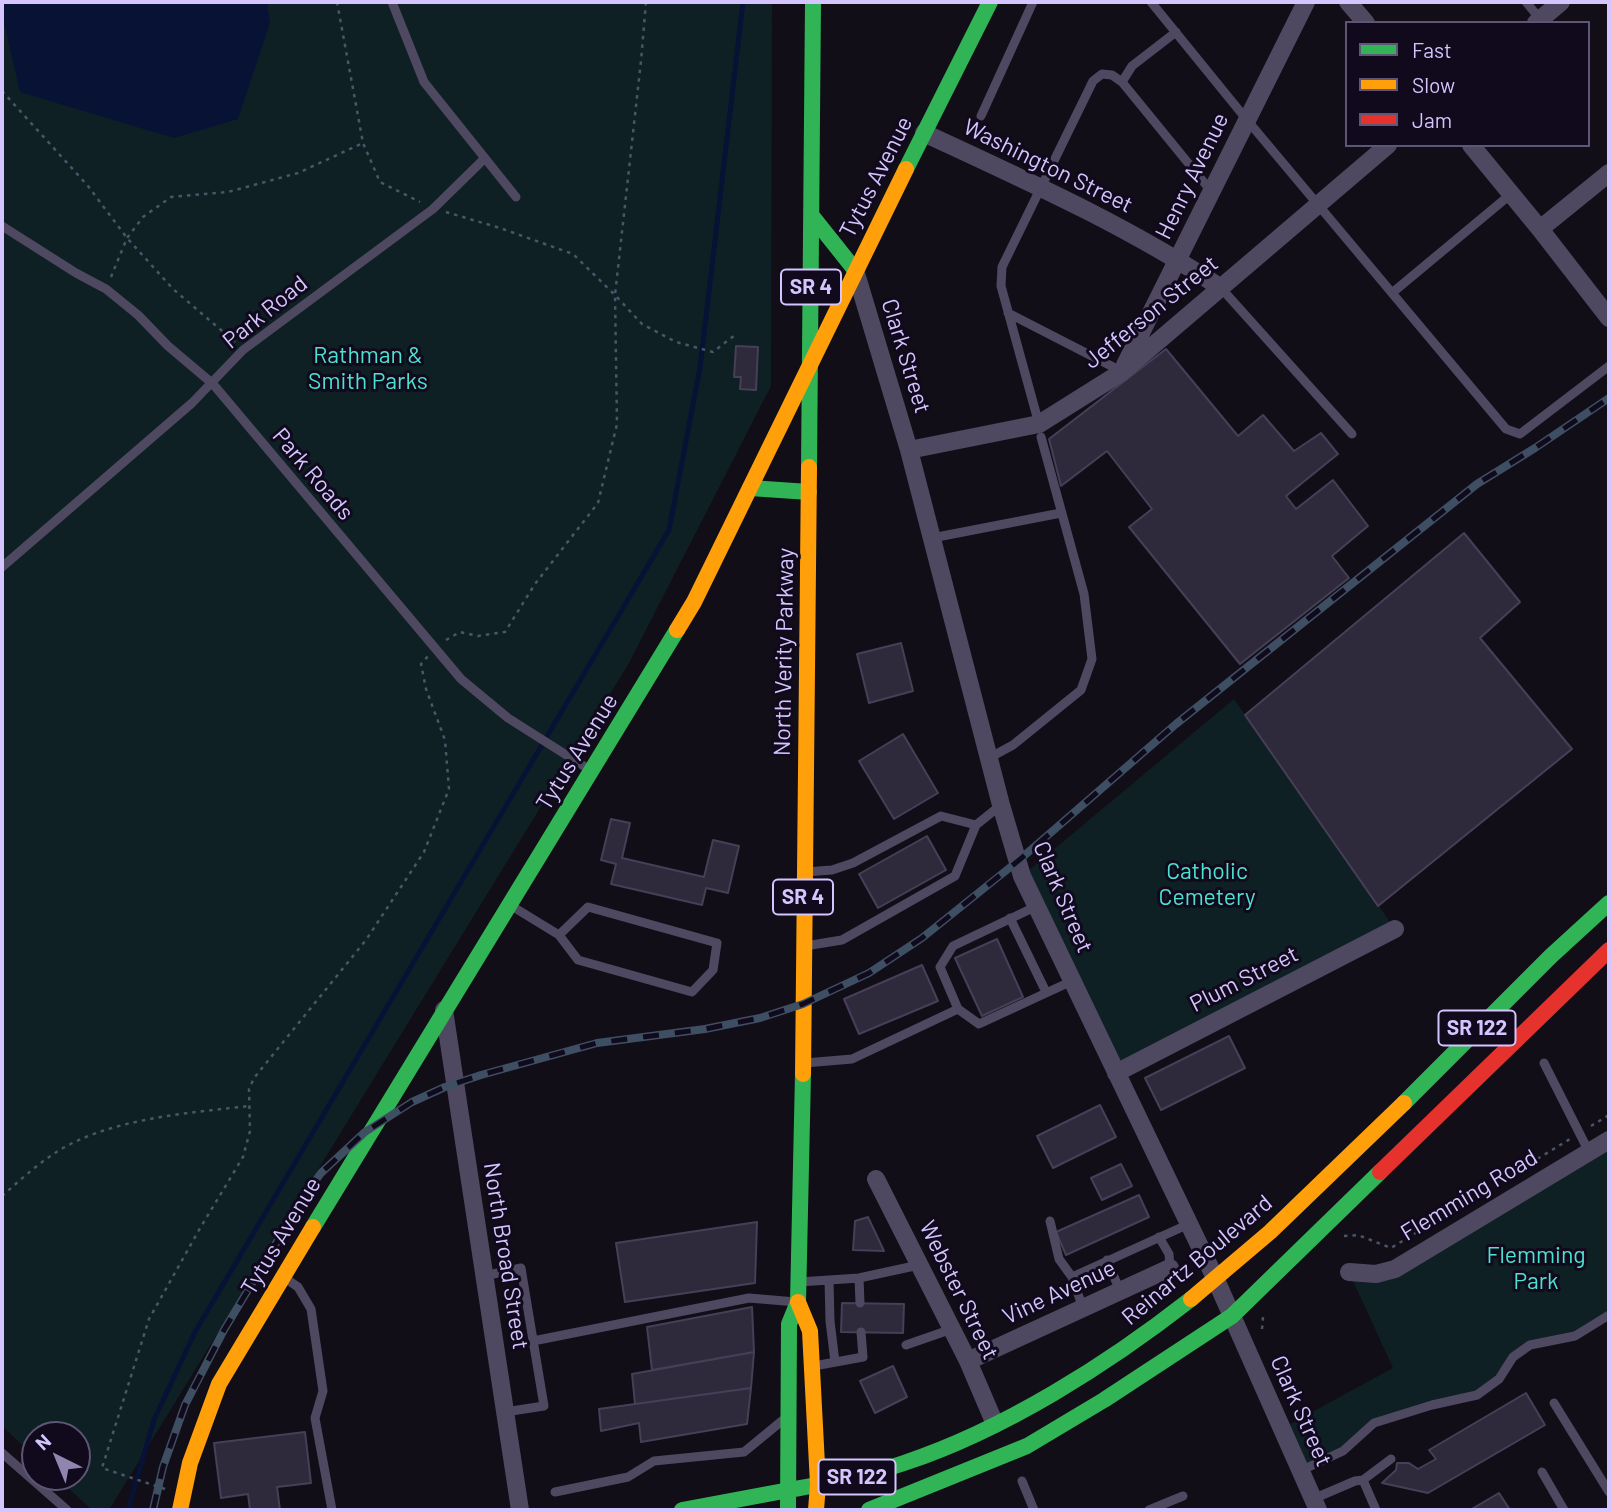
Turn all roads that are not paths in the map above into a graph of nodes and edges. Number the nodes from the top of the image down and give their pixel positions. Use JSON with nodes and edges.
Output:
{"nodes":[{"id":1,"x":392,"y":2,"type":"edge"},
{"id":2,"x":813,"y":2,"type":"edge"},
{"id":3,"x":990,"y":2,"type":"edge"},
{"id":4,"x":1033,"y":2,"type":"edge"},
{"id":5,"x":1151,"y":2,"type":"edge"},
{"id":6,"x":1306,"y":2,"type":"edge"},
{"id":7,"x":1348,"y":2,"type":"edge"},
{"id":8,"x":1526,"y":2,"type":"edge"},
{"id":9,"x":1561,"y":2,"type":"edge"},
{"id":10,"x":1364,"y":21,"type":"edge"},
{"id":11,"x":1538,"y":21,"type":"edge"},
{"id":12,"x":1176,"y":32,"type":"junction"},
{"id":13,"x":1122,"y":82,"type":"junction"},
{"id":14,"x":981,"y":116,"type":"dead end"},
{"id":15,"x":1247,"y":120,"type":"junction"},
{"id":16,"x":924,"y":133,"type":"junction"},
{"id":17,"x":1386,"y":147,"type":"edge"},
{"id":18,"x":1473,"y":147,"type":"edge"},
{"id":19,"x":484,"y":159,"type":"junction"},
{"id":20,"x":1609,"y":173,"type":"edge"},
{"id":21,"x":1042,"y":187,"type":"junction"},
{"id":22,"x":1211,"y":192,"type":"junction"},
{"id":23,"x":1511,"y":194,"type":"junction"},
{"id":24,"x":516,"y":197,"type":"dead end"},
{"id":25,"x":1318,"y":205,"type":"junction"},
{"id":26,"x":811,"y":216,"type":"junction"},
{"id":27,"x":2,"y":226,"type":"edge"},
{"id":28,"x":1540,"y":229,"type":"junction"},
{"id":29,"x":1178,"y":259,"type":"junction"},
{"id":30,"x":855,"y":270,"type":"junction"},
{"id":31,"x":1221,"y":288,"type":"junction"},
{"id":32,"x":1392,"y":293,"type":"junction"},
{"id":33,"x":1008,"y":313,"type":"junction"},
{"id":34,"x":1609,"y":318,"type":"edge"},
{"id":35,"x":811,"y":359,"type":"junction"},
{"id":36,"x":1609,"y":366,"type":"edge"},
{"id":37,"x":1122,"y":372,"type":"junction"},
{"id":38,"x":213,"y":384,"type":"junction"},
{"id":39,"x":1040,"y":431,"type":"junction"},
{"id":40,"x":1352,"y":434,"type":"dead end"},
{"id":41,"x":909,"y":450,"type":"junction"},
{"id":42,"x":750,"y":488,"type":"junction"},
{"id":43,"x":809,"y":492,"type":"junction"},
{"id":44,"x":1062,"y":513,"type":"junction"},
{"id":45,"x":932,"y":538,"type":"junction"},
{"id":46,"x":2,"y":566,"type":"edge"},
{"id":47,"x":989,"y":758,"type":"junction"},
{"id":48,"x":592,"y":771,"type":"junction"},
{"id":49,"x":1001,"y":805,"type":"junction"},
{"id":50,"x":976,"y":825,"type":"junction"},
{"id":51,"x":804,"y":872,"type":"junction"},
{"id":52,"x":1609,"y":903,"type":"edge"},
{"id":53,"x":509,"y":904,"type":"junction"},
{"id":54,"x":1037,"y":906,"type":"junction"},
{"id":55,"x":1010,"y":918,"type":"junction"},
{"id":56,"x":1395,"y":929,"type":"dead end"},
{"id":57,"x":559,"y":936,"type":"junction"},
{"id":58,"x":803,"y":946,"type":"junction"},
{"id":59,"x":1609,"y":950,"type":"edge"},
{"id":60,"x":1072,"y":981,"type":"junction"},
{"id":61,"x":1046,"y":992,"type":"junction"},
{"id":62,"x":958,"y":1009,"type":"junction"},
{"id":63,"x":444,"y":1010,"type":"junction"},
{"id":64,"x":803,"y":1063,"type":"junction"},
{"id":65,"x":1544,"y":1063,"type":"dead end"},
{"id":66,"x":1116,"y":1073,"type":"junction"},
{"id":67,"x":1609,"y":1140,"type":"edge"},
{"id":68,"x":1589,"y":1152,"type":"junction"},
{"id":69,"x":876,"y":1179,"type":"dead end"},
{"id":70,"x":1050,"y":1221,"type":"dead end"},
{"id":71,"x":1189,"y":1224,"type":"junction"},
{"id":72,"x":1159,"y":1237,"type":"junction"},
{"id":73,"x":1107,"y":1261,"type":"junction"},
{"id":74,"x":920,"y":1265,"type":"junction"},
{"id":75,"x":1170,"y":1268,"type":"joint"},
{"id":76,"x":1349,"y":1272,"type":"dead end"},
{"id":77,"x":484,"y":1276,"type":"junction"},
{"id":78,"x":283,"y":1277,"type":"junction"},
{"id":79,"x":1072,"y":1277,"type":"junction"},
{"id":80,"x":859,"y":1278,"type":"junction"},
{"id":81,"x":829,"y":1280,"type":"junction"},
{"id":82,"x":1216,"y":1280,"type":"junction"},
{"id":83,"x":798,"y":1282,"type":"junction"},
{"id":84,"x":1120,"y":1291,"type":"junction"},
{"id":85,"x":798,"y":1303,"type":"junction"},
{"id":86,"x":860,"y":1303,"type":"dead end"},
{"id":87,"x":1083,"y":1308,"type":"junction"},
{"id":88,"x":1609,"y":1315,"type":"edge"},
{"id":89,"x":1232,"y":1316,"type":"junction"},
{"id":90,"x":952,"y":1329,"type":"junction"},
{"id":91,"x":864,"y":1339,"type":"dead end"},
{"id":92,"x":533,"y":1341,"type":"junction"},
{"id":93,"x":906,"y":1345,"type":"dead end"},
{"id":94,"x":968,"y":1361,"type":"junction"},
{"id":95,"x":835,"y":1362,"type":"junction"},
{"id":96,"x":812,"y":1367,"type":"junction"},
{"id":97,"x":1554,"y":1403,"type":"dead end"},
{"id":98,"x":505,"y":1412,"type":"junction"},
{"id":99,"x":789,"y":1415,"type":"junction"},
{"id":100,"x":995,"y":1424,"type":"junction"},
{"id":101,"x":2,"y":1453,"type":"edge"},
{"id":102,"x":1391,"y":1459,"type":"dead end"},
{"id":103,"x":1300,"y":1471,"type":"junction"},
{"id":104,"x":1542,"y":1472,"type":"dead end"},
{"id":105,"x":1363,"y":1480,"type":"junction"},
{"id":106,"x":1022,"y":1481,"type":"dead end"},
{"id":107,"x":818,"y":1485,"type":"junction"},
{"id":108,"x":789,"y":1490,"type":"junction"},
{"id":109,"x":555,"y":1492,"type":"dead end"},
{"id":110,"x":1609,"y":1492,"type":"edge"},
{"id":111,"x":1183,"y":1496,"type":"dead end"},
{"id":112,"x":1316,"y":1505,"type":"edge"},
{"id":113,"x":67,"y":1510,"type":"edge"},
{"id":114,"x":180,"y":1510,"type":"edge"},
{"id":115,"x":332,"y":1510,"type":"edge"},
{"id":116,"x":520,"y":1510,"type":"edge"},
{"id":117,"x":682,"y":1510,"type":"edge"},
{"id":118,"x":788,"y":1510,"type":"edge"},
{"id":119,"x":816,"y":1510,"type":"edge"},
{"id":120,"x":870,"y":1510,"type":"edge"},
{"id":121,"x":1034,"y":1510,"type":"edge"},
{"id":122,"x":1149,"y":1510,"type":"edge"},
{"id":123,"x":1376,"y":1510,"type":"edge"},
{"id":124,"x":1564,"y":1510,"type":"edge"}],
"edges":[{"from":1,"to":19,"type":"lane"},
{"from":2,"to":26,"type":"main road","name":"North Verity Parkway","number":"SR 4"},
{"from":3,"to":16,"type":"main road","name":"Tytus Avenue"},
{"from":4,"to":14,"type":"lane"},
{"from":5,"to":12,"type":"lane"},
{"from":6,"to":15,"type":"street","name":"Henry Avenue"},
{"from":7,"to":10,"type":"street"},
{"from":8,"to":11,"type":"lane"},
{"from":9,"to":11,"type":"street"},
{"from":12,"to":13,"type":"lane"},
{"from":12,"to":15,"type":"lane"},
{"from":13,"to":21,"type":"lane"},
{"from":13,"to":22,"type":"lane"},
{"from":15,"to":22,"type":"street","name":"Henry Avenue"},
{"from":15,"to":25,"type":"lane"},
{"from":16,"to":21,"type":"street","name":"Washington Street"},
{"from":16,"to":30,"type":"main road","name":"Tytus Avenue"},
{"from":17,"to":25,"type":"street","name":"Jefferson Street"},
{"from":18,"to":23,"type":"street"},
{"from":19,"to":24,"type":"lane"},
{"from":19,"to":38,"type":"lane","name":"Park Road"},
{"from":20,"to":28,"type":"street"},
{"from":21,"to":29,"type":"street","name":"Washington Street"},
{"from":21,"to":33,"type":"lane"},
{"from":22,"to":29,"type":"street","name":"Henry Avenue"},
{"from":23,"to":28,"type":"street"},
{"from":23,"to":32,"type":"lane"},
{"from":25,"to":31,"type":"street","name":"Jefferson Street"},
{"from":25,"to":32,"type":"lane"},
{"from":26,"to":30,"type":"main road"},
{"from":26,"to":35,"type":"main road","name":"North Verity Parkway","number":"SR 4"},
{"from":27,"to":38,"type":"lane"},
{"from":28,"to":34,"type":"street"},
{"from":29,"to":31,"type":"street","name":"Washington Street"},
{"from":29,"to":37,"type":"street","name":"Henry Avenue"},
{"from":30,"to":35,"type":"main road","name":"Tytus Avenue"},
{"from":30,"to":41,"type":"street","name":"Clark Street"},
{"from":31,"to":37,"type":"street","name":"Jefferson Street"},
{"from":31,"to":40,"type":"lane"},
{"from":32,"to":36,"type":"lane"},
{"from":33,"to":37,"type":"lane"},
{"from":33,"to":39,"type":"lane"},
{"from":35,"to":42,"type":"main road","name":"Tytus Avenue"},
{"from":35,"to":43,"type":"main road","name":"North Verity Parkway","number":"SR 4"},
{"from":37,"to":39,"type":"street","name":"Jefferson Street"},
{"from":38,"to":46,"type":"lane"},
{"from":38,"to":48,"type":"lane","name":"Park Roads"},
{"from":39,"to":41,"type":"street","name":"Jefferson Street"},
{"from":39,"to":44,"type":"lane"},
{"from":41,"to":45,"type":"street","name":"Clark Street"},
{"from":42,"to":43,"type":"main road"},
{"from":42,"to":48,"type":"main road","name":"Tytus Avenue"},
{"from":43,"to":51,"type":"main road","name":"North Verity Parkway","number":"SR 4"},
{"from":44,"to":45,"type":"lane"},
{"from":44,"to":47,"type":"lane"},
{"from":45,"to":47,"type":"street","name":"Clark Street"},
{"from":47,"to":49,"type":"street","name":"Clark Street"},
{"from":48,"to":53,"type":"main road","name":"Tytus Avenue"},
{"from":49,"to":50,"type":"lane"},
{"from":49,"to":54,"type":"street","name":"Clark Street"},
{"from":50,"to":51,"type":"lane"},
{"from":50,"to":58,"type":"lane"},
{"from":51,"to":58,"type":"main road","name":"North Verity Parkway","number":"SR 4"},
{"from":52,"to":82,"type":"main road","name":"Reinartz Boulevard","number":"SR 122"},
{"from":53,"to":57,"type":"lane"},
{"from":53,"to":63,"type":"main road","name":"Tytus Avenue"},
{"from":54,"to":55,"type":"lane"},
{"from":54,"to":60,"type":"street","name":"Clark Street"},
{"from":55,"to":61,"type":"lane"},
{"from":55,"to":62,"type":"lane"},
{"from":56,"to":66,"type":"street","name":"Plum Street"},
{"from":57,"to":57,"type":"lane"},
{"from":58,"to":64,"type":"main road","name":"North Verity Parkway","number":"SR 4"},
{"from":59,"to":89,"type":"main road"},
{"from":60,"to":61,"type":"lane"},
{"from":60,"to":66,"type":"street","name":"Clark Street"},
{"from":61,"to":62,"type":"lane"},
{"from":62,"to":64,"type":"lane"},
{"from":63,"to":77,"type":"street","name":"North Broad Street"},
{"from":63,"to":78,"type":"main road","name":"Tytus Avenue"},
{"from":64,"to":83,"type":"main road","name":"North Verity Parkway","number":"SR 4"},
{"from":65,"to":68,"type":"lane"},
{"from":66,"to":71,"type":"street","name":"Clark Street"},
{"from":67,"to":68,"type":"street","name":"Flemming Road"},
{"from":68,"to":76,"type":"street","name":"Flemming Road"},
{"from":69,"to":74,"type":"street","name":"Webster Street"},
{"from":70,"to":79,"type":"lane"},
{"from":71,"to":72,"type":"lane"},
{"from":71,"to":82,"type":"street","name":"Clark Street"},
{"from":72,"to":73,"type":"lane"},
{"from":72,"to":75,"type":"lane"},
{"from":73,"to":79,"type":"lane"},
{"from":73,"to":84,"type":"lane"},
{"from":74,"to":80,"type":"lane"},
{"from":74,"to":90,"type":"street","name":"Webster Street"},
{"from":75,"to":84,"type":"street","name":"Vine Avenue"},
{"from":77,"to":92,"type":"lane"},
{"from":77,"to":98,"type":"street","name":"North Broad Street"},
{"from":78,"to":114,"type":"main road","name":"Tytus Avenue"},
{"from":78,"to":115,"type":"lane"},
{"from":79,"to":87,"type":"lane"},
{"from":80,"to":81,"type":"lane"},
{"from":80,"to":86,"type":"lane"},
{"from":81,"to":83,"type":"lane"},
{"from":81,"to":95,"type":"lane"},
{"from":82,"to":89,"type":"street","name":"Clark Street"},
{"from":82,"to":100,"type":"main road","name":"Reinartz Boulevard","number":"SR 122"},
{"from":83,"to":85,"type":"main road","name":"North Verity Parkway","number":"SR 4"},
{"from":84,"to":87,"type":"street","name":"Vine Avenue"},
{"from":85,"to":92,"type":"lane"},
{"from":85,"to":96,"type":"main road","name":"North Verity Parkway","number":"SR 4"},
{"from":85,"to":99,"type":"main road","name":"North Verity Parkway","number":"SR 4"},
{"from":87,"to":94,"type":"street","name":"Vine Avenue"},
{"from":88,"to":103,"type":"lane"},
{"from":89,"to":103,"type":"street","name":"Clark Street"},
{"from":89,"to":120,"type":"main road"},
{"from":90,"to":93,"type":"lane"},
{"from":90,"to":94,"type":"street","name":"Webster Street"},
{"from":91,"to":95,"type":"lane"},
{"from":92,"to":98,"type":"lane"},
{"from":94,"to":100,"type":"street","name":"Webster Street"},
{"from":95,"to":96,"type":"lane"},
{"from":96,"to":107,"type":"main road","name":"North Verity Parkway","number":"SR 4"},
{"from":97,"to":110,"type":"lane"},
{"from":98,"to":116,"type":"street","name":"North Broad Street"},
{"from":99,"to":108,"type":"main road","name":"North Verity Parkway","number":"SR 4"},
{"from":99,"to":109,"type":"lane"},
{"from":100,"to":107,"type":"main road","name":"Reinartz Boulevard","number":"SR 122"},
{"from":101,"to":113,"type":"lane"},
{"from":102,"to":105,"type":"lane"},
{"from":103,"to":112,"type":"street","name":"Clark Street"},
{"from":104,"to":124,"type":"lane"},
{"from":105,"to":112,"type":"lane"},
{"from":105,"to":123,"type":"lane"},
{"from":106,"to":121,"type":"lane"},
{"from":107,"to":108,"type":"main road","name":"Reinartz Boulevard","number":"SR 122"},
{"from":107,"to":119,"type":"main road","name":"North Verity Parkway","number":"SR 4"},
{"from":108,"to":117,"type":"main road","name":"Reinartz Boulevard","number":"SR 122"},
{"from":108,"to":118,"type":"main road","number":"SR 4"},
{"from":111,"to":122,"type":"lane"}]}
